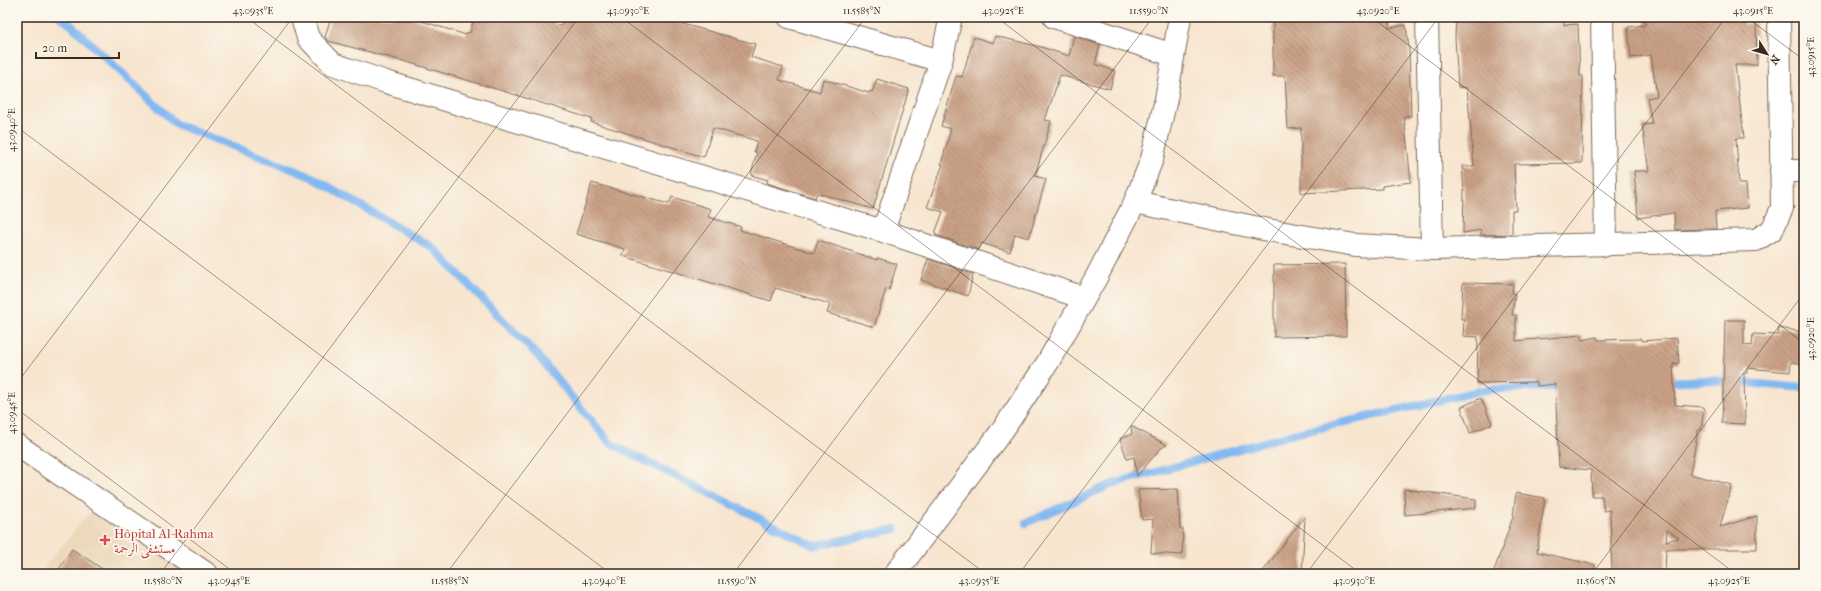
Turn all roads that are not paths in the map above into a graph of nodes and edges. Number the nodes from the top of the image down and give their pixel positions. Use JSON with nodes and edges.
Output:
{"nodes":[{"id":1,"x":302,"y":17,"type":"edge"},
{"id":2,"x":790,"y":17,"type":"edge"},
{"id":3,"x":951,"y":17,"type":"edge"},
{"id":4,"x":1054,"y":17,"type":"edge"},
{"id":5,"x":1180,"y":17,"type":"edge"},
{"id":6,"x":1426,"y":17,"type":"edge"},
{"id":7,"x":1602,"y":17,"type":"edge"},
{"id":8,"x":1779,"y":17,"type":"edge"},
{"id":9,"x":1173,"y":56,"type":"junction"},
{"id":10,"x":941,"y":61,"type":"junction"},
{"id":11,"x":1781,"y":171,"type":"junction"},
{"id":12,"x":1804,"y":171,"type":"edge"},
{"id":13,"x":1135,"y":202,"type":"junction"},
{"id":14,"x":883,"y":231,"type":"junction"},
{"id":15,"x":1606,"y":245,"type":"junction"},
{"id":16,"x":1432,"y":249,"type":"junction"},
{"id":17,"x":1084,"y":298,"type":"junction"},
{"id":18,"x":17,"y":445,"type":"edge"},
{"id":19,"x":207,"y":574,"type":"edge"},
{"id":20,"x":895,"y":574,"type":"edge"}],
"edges":[{"from":1,"to":14,"type":"street"},
{"from":2,"to":10,"type":"street"},
{"from":3,"to":10,"type":"street"},
{"from":4,"to":9,"type":"street"},
{"from":5,"to":9,"type":"street"},
{"from":6,"to":16,"type":"street"},
{"from":7,"to":15,"type":"street"},
{"from":8,"to":11,"type":"street"},
{"from":9,"to":13,"type":"street"},
{"from":10,"to":14,"type":"street"},
{"from":11,"to":12,"type":"street"},
{"from":11,"to":15,"type":"street"},
{"from":13,"to":16,"type":"street"},
{"from":13,"to":17,"type":"street"},
{"from":14,"to":17,"type":"street"},
{"from":15,"to":16,"type":"street"},
{"from":17,"to":20,"type":"street"},
{"from":18,"to":19,"type":"street"}]}
